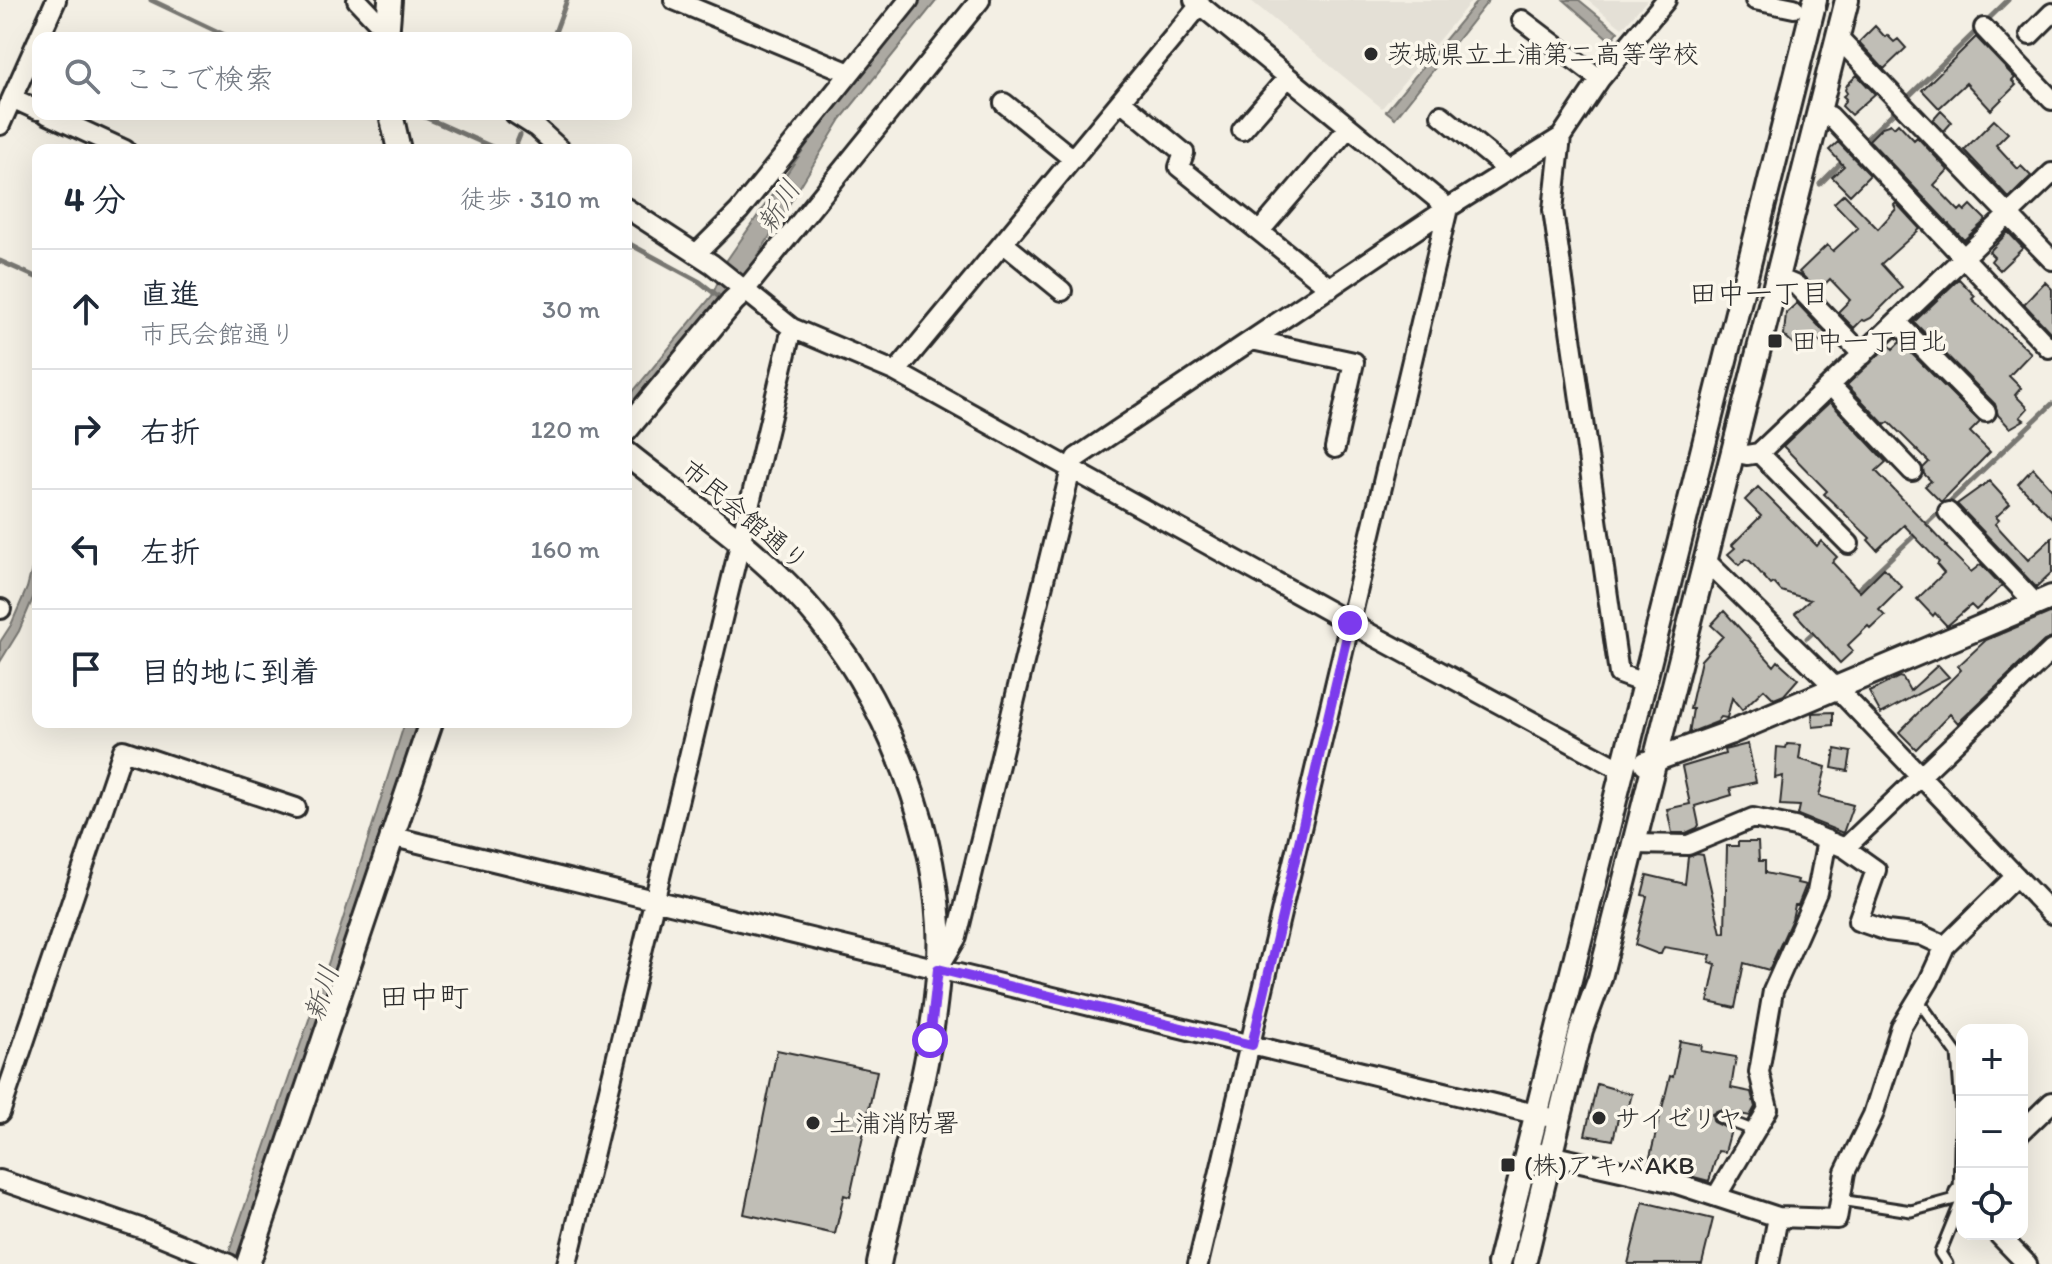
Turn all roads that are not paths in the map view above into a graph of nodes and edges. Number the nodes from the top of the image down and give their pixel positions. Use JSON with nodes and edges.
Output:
{"nodes":[{"id":1,"x":56,"y":0,"type":"edge"},
{"id":2,"x":357,"y":0,"type":"edge"},
{"id":3,"x":390,"y":0,"type":"edge"},
{"id":4,"x":674,"y":0,"type":"edge"},
{"id":5,"x":909,"y":0,"type":"edge"},
{"id":6,"x":980,"y":0,"type":"edge"},
{"id":7,"x":1666,"y":0,"type":"edge"},
{"id":8,"x":1755,"y":0,"type":"edge"},
{"id":9,"x":1815,"y":0,"type":"edge"},
{"id":10,"x":1847,"y":0,"type":"edge"},
{"id":11,"x":1197,"y":3,"type":"edge"},
{"id":12,"x":1794,"y":8,"type":"dead end"},
{"id":13,"x":2052,"y":13,"type":"edge"},
{"id":14,"x":1522,"y":20,"type":"dead end"},
{"id":15,"x":1984,"y":28,"type":"dead end"},
{"id":16,"x":41,"y":32,"type":"edge"},
{"id":17,"x":385,"y":32,"type":"edge"},
{"id":18,"x":389,"y":32,"type":"edge"},
{"id":19,"x":2030,"y":35,"type":"dead end"},
{"id":20,"x":1837,"y":37,"type":"junction"},
{"id":21,"x":32,"y":53,"type":"edge"},
{"id":22,"x":850,"y":73,"type":"junction"},
{"id":23,"x":1288,"y":77,"type":"junction"},
{"id":24,"x":1600,"y":79,"type":"junction"},
{"id":25,"x":12,"y":98,"type":"junction"},
{"id":26,"x":2052,"y":100,"type":"edge"},
{"id":27,"x":1121,"y":101,"type":"junction"},
{"id":28,"x":1004,"y":103,"type":"dead end"},
{"id":29,"x":32,"y":107,"type":"edge"},
{"id":30,"x":1441,"y":115,"type":"dead end"},
{"id":31,"x":1830,"y":116,"type":"dead end"},
{"id":32,"x":60,"y":120,"type":"edge"},
{"id":33,"x":392,"y":120,"type":"edge"},
{"id":34,"x":524,"y":120,"type":"edge"},
{"id":35,"x":0,"y":125,"type":"edge"},
{"id":36,"x":1349,"y":127,"type":"junction"},
{"id":37,"x":1242,"y":130,"type":"dead end"},
{"id":38,"x":1561,"y":137,"type":"junction"},
{"id":39,"x":112,"y":144,"type":"edge"},
{"id":40,"x":398,"y":144,"type":"edge"},
{"id":41,"x":554,"y":144,"type":"edge"},
{"id":42,"x":1073,"y":159,"type":"junction"},
{"id":43,"x":1508,"y":170,"type":"junction"},
{"id":44,"x":2052,"y":173,"type":"edge"},
{"id":45,"x":1448,"y":208,"type":"junction"},
{"id":46,"x":632,"y":212,"type":"edge"},
{"id":47,"x":2009,"y":215,"type":"junction"},
{"id":48,"x":1260,"y":231,"type":"junction"},
{"id":49,"x":1003,"y":243,"type":"junction"},
{"id":50,"x":704,"y":258,"type":"junction"},
{"id":51,"x":1963,"y":259,"type":"junction"},
{"id":52,"x":2052,"y":260,"type":"edge"},
{"id":53,"x":1776,"y":277,"type":"junction"},
{"id":54,"x":741,"y":287,"type":"junction"},
{"id":55,"x":1330,"y":288,"type":"junction"},
{"id":56,"x":1062,"y":291,"type":"dead end"},
{"id":57,"x":1897,"y":322,"type":"junction"},
{"id":58,"x":792,"y":328,"type":"junction"},
{"id":59,"x":1252,"y":340,"type":"junction"},
{"id":60,"x":2049,"y":348,"type":"dead end"},
{"id":61,"x":1863,"y":355,"type":"junction"},
{"id":62,"x":896,"y":372,"type":"junction"},
{"id":63,"x":1830,"y":385,"type":"junction"},
{"id":64,"x":1986,"y":412,"type":"dead end"},
{"id":65,"x":632,"y":423,"type":"edge"},
{"id":66,"x":1335,"y":448,"type":"dead end"},
{"id":67,"x":1732,"y":452,"type":"junction"},
{"id":68,"x":1759,"y":453,"type":"junction"},
{"id":69,"x":632,"y":458,"type":"edge"},
{"id":70,"x":1071,"y":469,"type":"junction"},
{"id":71,"x":1912,"y":471,"type":"dead end"},
{"id":72,"x":1948,"y":512,"type":"dead end"},
{"id":73,"x":742,"y":543,"type":"junction"},
{"id":74,"x":1849,"y":544,"type":"dead end"},
{"id":75,"x":1705,"y":560,"type":"junction"},
{"id":76,"x":2044,"y":601,"type":"edge"},
{"id":77,"x":1350,"y":623,"type":"junction"},
{"id":78,"x":2052,"y":650,"type":"edge"},
{"id":79,"x":1644,"y":683,"type":"junction"},
{"id":80,"x":1835,"y":688,"type":"junction"},
{"id":81,"x":429,"y":728,"type":"edge"},
{"id":82,"x":1654,"y":761,"type":"junction"},
{"id":83,"x":1622,"y":770,"type":"junction"},
{"id":84,"x":1919,"y":776,"type":"junction"},
{"id":85,"x":296,"y":808,"type":"dead end"},
{"id":86,"x":390,"y":836,"type":"junction"},
{"id":87,"x":1827,"y":840,"type":"junction"},
{"id":88,"x":1634,"y":844,"type":"junction"},
{"id":89,"x":1845,"y":848,"type":"junction"},
{"id":90,"x":2016,"y":876,"type":"junction"},
{"id":91,"x":655,"y":900,"type":"junction"},
{"id":92,"x":2052,"y":914,"type":"edge"},
{"id":93,"x":1945,"y":946,"type":"junction"},
{"id":94,"x":938,"y":969,"type":"junction"},
{"id":95,"x":1918,"y":1000,"type":"junction"},
{"id":96,"x":1252,"y":1045,"type":"junction"},
{"id":97,"x":2052,"y":1102,"type":"edge"},
{"id":98,"x":0,"y":1113,"type":"edge"},
{"id":99,"x":1536,"y":1114,"type":"junction"},
{"id":100,"x":1719,"y":1117,"type":"dead end"},
{"id":101,"x":1560,"y":1120,"type":"junction"},
{"id":102,"x":2028,"y":1125,"type":"edge"},
{"id":103,"x":1755,"y":1131,"type":"junction"},
{"id":104,"x":1527,"y":1150,"type":"junction"},
{"id":105,"x":1551,"y":1155,"type":"junction"},
{"id":106,"x":1961,"y":1168,"type":"edge"},
{"id":107,"x":0,"y":1180,"type":"edge"},
{"id":108,"x":1716,"y":1197,"type":"junction"},
{"id":109,"x":1956,"y":1197,"type":"edge"},
{"id":110,"x":1840,"y":1200,"type":"junction"},
{"id":111,"x":1956,"y":1209,"type":"edge"},
{"id":112,"x":1778,"y":1217,"type":"junction"},
{"id":113,"x":2004,"y":1240,"type":"edge"},
{"id":114,"x":224,"y":1262,"type":"edge"},
{"id":115,"x":248,"y":1264,"type":"edge"},
{"id":116,"x":567,"y":1264,"type":"edge"},
{"id":117,"x":879,"y":1264,"type":"edge"},
{"id":118,"x":1198,"y":1264,"type":"edge"},
{"id":119,"x":1499,"y":1264,"type":"edge"},
{"id":120,"x":1524,"y":1264,"type":"edge"},
{"id":121,"x":1769,"y":1264,"type":"edge"},
{"id":122,"x":1947,"y":1264,"type":"edge"},
{"id":123,"x":2027,"y":1264,"type":"edge"}],
"edges":[{"from":1,"to":16,"type":"street"},
{"from":2,"to":17,"type":"street"},
{"from":3,"to":18,"type":"street"},
{"from":4,"to":22,"type":"street"},
{"from":5,"to":22,"type":"street"},
{"from":6,"to":54,"type":"street"},
{"from":7,"to":24,"type":"street"},
{"from":8,"to":12,"type":"street"},
{"from":9,"to":79,"type":"street"},
{"from":10,"to":20,"type":"street"},
{"from":11,"to":23,"type":"street"},
{"from":11,"to":27,"type":"street"},
{"from":13,"to":19,"type":"street"},
{"from":14,"to":24,"type":"street"},
{"from":15,"to":26,"type":"street"},
{"from":20,"to":47,"type":"street"},
{"from":20,"to":53,"type":"street"},
{"from":21,"to":25,"type":"street"},
{"from":22,"to":50,"type":"street"},
{"from":23,"to":36,"type":"street"},
{"from":23,"to":37,"type":"street"},
{"from":24,"to":38,"type":"street"},
{"from":25,"to":29,"type":"street"},
{"from":25,"to":35,"type":"street"},
{"from":27,"to":42,"type":"street"},
{"from":27,"to":48,"type":"street"},
{"from":28,"to":42,"type":"street"},
{"from":30,"to":43,"type":"street"},
{"from":31,"to":51,"type":"street"},
{"from":32,"to":39,"type":"street"},
{"from":33,"to":40,"type":"street"},
{"from":34,"to":41,"type":"street"},
{"from":36,"to":45,"type":"street"},
{"from":36,"to":48,"type":"street"},
{"from":38,"to":43,"type":"street"},
{"from":38,"to":79,"type":"street"},
{"from":42,"to":49,"type":"street"},
{"from":43,"to":45,"type":"street"},
{"from":44,"to":47,"type":"street"},
{"from":45,"to":55,"type":"street"},
{"from":45,"to":77,"type":"street"},
{"from":46,"to":50,"type":"street"},
{"from":47,"to":51,"type":"street"},
{"from":47,"to":52,"type":"street"},
{"from":48,"to":55,"type":"street"},
{"from":49,"to":56,"type":"street"},
{"from":49,"to":62,"type":"street"},
{"from":50,"to":54,"type":"street"},
{"from":51,"to":57,"type":"street"},
{"from":51,"to":60,"type":"street"},
{"from":53,"to":61,"type":"street"},
{"from":53,"to":67,"type":"street"},
{"from":54,"to":58,"type":"street"},
{"from":54,"to":65,"type":"street"},
{"from":55,"to":59,"type":"street"},
{"from":57,"to":61,"type":"street"},
{"from":57,"to":64,"type":"street"},
{"from":58,"to":62,"type":"street"},
{"from":58,"to":73,"type":"street"},
{"from":59,"to":66,"type":"street"},
{"from":59,"to":70,"type":"street"},
{"from":61,"to":63,"type":"street"},
{"from":62,"to":70,"type":"street"},
{"from":63,"to":68,"type":"street"},
{"from":63,"to":71,"type":"street"},
{"from":67,"to":68,"type":"street"},
{"from":67,"to":75,"type":"street"},
{"from":68,"to":74,"type":"street"},
{"from":69,"to":73,"type":"street","name":"市民会館通り"},
{"from":70,"to":77,"type":"street"},
{"from":70,"to":94,"type":"street"},
{"from":72,"to":76,"type":"street"},
{"from":73,"to":91,"type":"street"},
{"from":73,"to":94,"type":"street","name":"市民会館通り"},
{"from":75,"to":80,"type":"street"},
{"from":75,"to":82,"type":"street"},
{"from":76,"to":80,"type":"street"},
{"from":77,"to":83,"type":"street"},
{"from":77,"to":96,"type":"street"},
{"from":78,"to":84,"type":"street"},
{"from":79,"to":83,"type":"street"},
{"from":80,"to":82,"type":"street"},
{"from":80,"to":84,"type":"street"},
{"from":81,"to":86,"type":"street"},
{"from":82,"to":83,"type":"street"},
{"from":82,"to":88,"type":"street"},
{"from":83,"to":99,"type":"street"},
{"from":84,"to":89,"type":"street"},
{"from":84,"to":90,"type":"street"},
{"from":85,"to":98,"type":"street"},
{"from":86,"to":91,"type":"street"},
{"from":86,"to":115,"type":"street"},
{"from":87,"to":88,"type":"street"},
{"from":87,"to":89,"type":"street"},
{"from":87,"to":103,"type":"street"},
{"from":88,"to":101,"type":"street"},
{"from":89,"to":93,"type":"street"},
{"from":90,"to":92,"type":"street"},
{"from":90,"to":93,"type":"street"},
{"from":91,"to":94,"type":"street"},
{"from":91,"to":116,"type":"street"},
{"from":93,"to":95,"type":"street"},
{"from":94,"to":96,"type":"street"},
{"from":94,"to":117,"type":"street","name":"市民会館通り"},
{"from":95,"to":106,"type":"lane"},
{"from":95,"to":110,"type":"street"},
{"from":96,"to":99,"type":"street"},
{"from":96,"to":118,"type":"street"},
{"from":97,"to":102,"type":"street"},
{"from":99,"to":101,"type":"street"},
{"from":99,"to":104,"type":"street"},
{"from":100,"to":103,"type":"lane"},
{"from":101,"to":105,"type":"street"},
{"from":103,"to":108,"type":"street"},
{"from":104,"to":105,"type":"street"},
{"from":104,"to":119,"type":"street"},
{"from":105,"to":108,"type":"street"},
{"from":105,"to":120,"type":"street"},
{"from":107,"to":114,"type":"street"},
{"from":108,"to":112,"type":"street"},
{"from":109,"to":110,"type":"lane"},
{"from":110,"to":112,"type":"street"},
{"from":111,"to":122,"type":"lane"},
{"from":112,"to":121,"type":"street"},
{"from":113,"to":123,"type":"street"}]}
